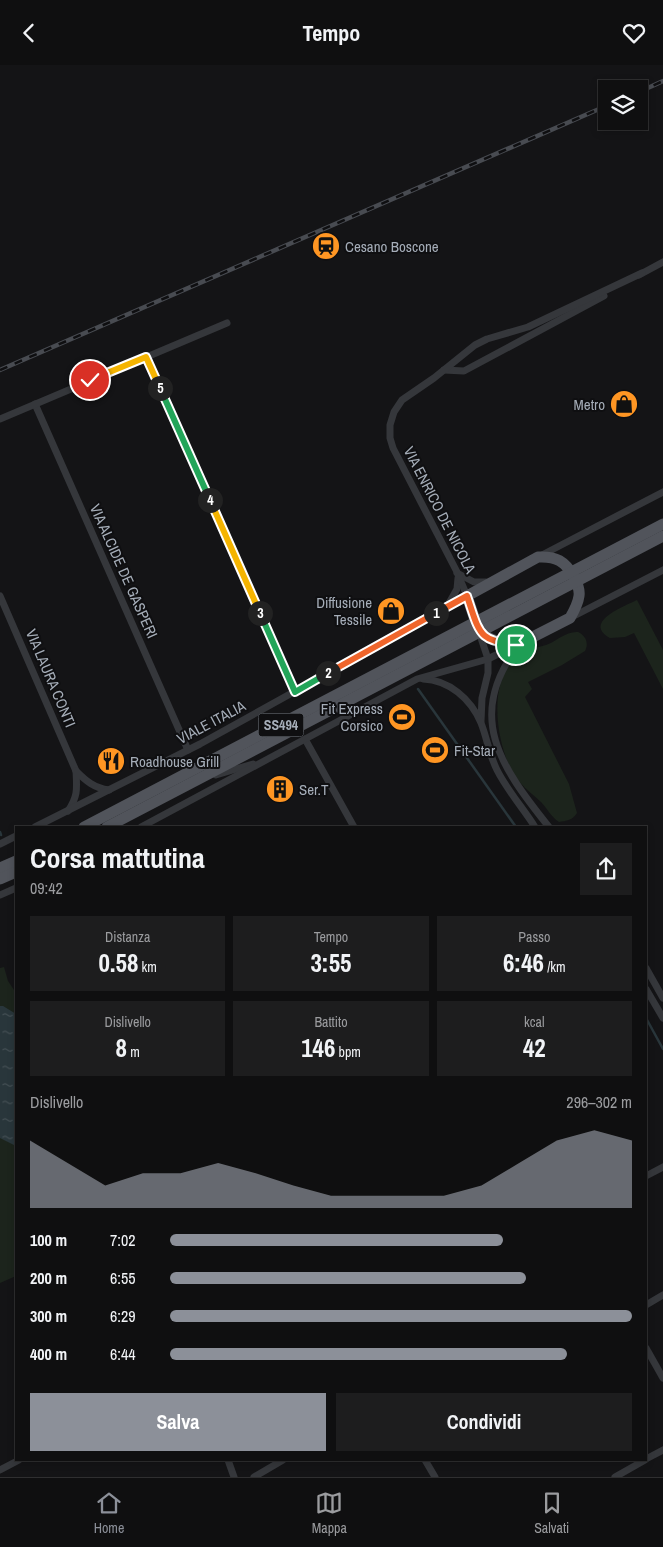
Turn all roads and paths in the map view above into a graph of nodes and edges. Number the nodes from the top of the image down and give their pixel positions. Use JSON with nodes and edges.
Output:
{"nodes":[{"id":1,"x":663,"y":262,"type":"edge"},
{"id":2,"x":642,"y":273,"type":"junction"},
{"id":3,"x":228,"y":323,"type":"dead end"},
{"id":4,"x":146,"y":357,"type":"junction"},
{"id":5,"x":444,"y":370,"type":"junction"},
{"id":6,"x":35,"y":404,"type":"junction"},
{"id":7,"x":0,"y":419,"type":"edge"},
{"id":8,"x":663,"y":491,"type":"edge"},
{"id":9,"x":663,"y":524,"type":"edge"},
{"id":10,"x":663,"y":536,"type":"edge"},
{"id":11,"x":538,"y":557,"type":"junction"},
{"id":12,"x":663,"y":570,"type":"edge"},
{"id":13,"x":457,"y":573,"type":"junction"},
{"id":14,"x":573,"y":577,"type":"junction"},
{"id":15,"x":495,"y":581,"type":"junction"},
{"id":16,"x":0,"y":596,"type":"edge"},
{"id":17,"x":467,"y":596,"type":"junction"},
{"id":18,"x":447,"y":607,"type":"junction"},
{"id":19,"x":570,"y":618,"type":"junction"},
{"id":20,"x":478,"y":627,"type":"junction"},
{"id":21,"x":521,"y":643,"type":"junction"},
{"id":22,"x":488,"y":659,"type":"junction"},
{"id":23,"x":417,"y":679,"type":"junction"},
{"id":24,"x":295,"y":692,"type":"junction"},
{"id":25,"x":480,"y":722,"type":"junction"},
{"id":26,"x":305,"y":739,"type":"junction"},
{"id":27,"x":188,"y":749,"type":"junction"},
{"id":28,"x":263,"y":762,"type":"junction"},
{"id":29,"x":76,"y":771,"type":"junction"},
{"id":30,"x":190,"y":784,"type":"junction"},
{"id":31,"x":109,"y":790,"type":"junction"},
{"id":32,"x":68,"y":811,"type":"junction"},
{"id":33,"x":37,"y":826,"type":"edge"},
{"id":34,"x":86,"y":826,"type":"edge"},
{"id":35,"x":109,"y":826,"type":"edge"},
{"id":36,"x":143,"y":826,"type":"edge"},
{"id":37,"x":353,"y":826,"type":"edge"},
{"id":38,"x":534,"y":826,"type":"edge"},
{"id":39,"x":548,"y":826,"type":"edge"},
{"id":40,"x":15,"y":836,"type":"edge"},
{"id":41,"x":0,"y":844,"type":"edge"},
{"id":42,"x":15,"y":861,"type":"edge"},
{"id":43,"x":0,"y":868,"type":"edge"},
{"id":44,"x":15,"y":872,"type":"edge"},
{"id":45,"x":0,"y":879,"type":"edge"},
{"id":46,"x":15,"y":888,"type":"edge"},
{"id":47,"x":0,"y":895,"type":"edge"},
{"id":48,"x":647,"y":970,"type":"edge"},
{"id":49,"x":647,"y":991,"type":"edge"},
{"id":50,"x":663,"y":998,"type":"edge"},
{"id":51,"x":663,"y":1018,"type":"edge"},
{"id":52,"x":663,"y":1167,"type":"edge"},
{"id":53,"x":647,"y":1176,"type":"edge"},
{"id":54,"x":663,"y":1295,"type":"edge"},
{"id":55,"x":647,"y":1304,"type":"edge"},
{"id":56,"x":647,"y":1350,"type":"edge"},
{"id":57,"x":663,"y":1377,"type":"edge"},
{"id":58,"x":663,"y":1450,"type":"edge"},
{"id":59,"x":647,"y":1459,"type":"edge"},
{"id":60,"x":17,"y":1461,"type":"edge"},
{"id":61,"x":228,"y":1461,"type":"edge"},
{"id":62,"x":281,"y":1461,"type":"edge"},
{"id":63,"x":426,"y":1461,"type":"edge"},
{"id":64,"x":644,"y":1461,"type":"edge"},
{"id":65,"x":0,"y":1470,"type":"edge"},
{"id":66,"x":234,"y":1477,"type":"edge"},
{"id":67,"x":254,"y":1477,"type":"edge"},
{"id":68,"x":435,"y":1477,"type":"edge"},
{"id":69,"x":615,"y":1477,"type":"edge"}],
"edges":[{"from":1,"to":2,"type":"street","name":"VIA ENRICO DE NICOLA"},
{"from":2,"to":5,"type":"street","name":"VIA ENRICO DE NICOLA"},
{"from":2,"to":5,"type":"street","name":"VIA ENRICO DE NICOLA"},
{"from":3,"to":4,"type":"street"},
{"from":4,"to":6,"type":"street"},
{"from":4,"to":24,"type":"street"},
{"from":5,"to":13,"type":"street","name":"VIA ENRICO DE NICOLA"},
{"from":6,"to":7,"type":"street"},
{"from":6,"to":27,"type":"street","name":"VIA ALCIDE DE GASPERI"},
{"from":8,"to":11,"type":"street"},
{"from":9,"to":14,"type":"main road","number":"SS494"},
{"from":10,"to":14,"type":"main road","number":"SS494"},
{"from":11,"to":14,"type":"main road"},
{"from":11,"to":15,"type":"main road"},
{"from":12,"to":19,"type":"street"},
{"from":13,"to":15,"type":"street"},
{"from":13,"to":17,"type":"street","name":"VIA ENRICO DE NICOLA"},
{"from":13,"to":18,"type":"street"},
{"from":14,"to":19,"type":"main road"},
{"from":14,"to":20,"type":"main road","number":"SS494"},
{"from":15,"to":17,"type":"main road"},
{"from":16,"to":29,"type":"street","name":"VIA LAURA CONTI"},
{"from":17,"to":18,"type":"street","name":"VIALE ITALIA"},
{"from":17,"to":20,"type":"main road"},
{"from":18,"to":24,"type":"street","name":"VIALE ITALIA"},
{"from":19,"to":21,"type":"main road"},
{"from":20,"to":21,"type":"main road"},
{"from":20,"to":22,"type":"street"},
{"from":20,"to":30,"type":"main road","number":"SS494"},
{"from":20,"to":34,"type":"main road","number":"SS494"},
{"from":21,"to":22,"type":"street"},
{"from":21,"to":39,"type":"street"},
{"from":22,"to":23,"type":"street"},
{"from":22,"to":25,"type":"street"},
{"from":23,"to":25,"type":"street"},
{"from":23,"to":26,"type":"street"},
{"from":24,"to":27,"type":"street","name":"VIALE ITALIA"},
{"from":25,"to":38,"type":"street"},
{"from":26,"to":28,"type":"street"},
{"from":26,"to":37,"type":"street"},
{"from":27,"to":31,"type":"street","name":"VIALE ITALIA"},
{"from":28,"to":30,"type":"street"},
{"from":28,"to":36,"type":"street"},
{"from":29,"to":31,"type":"street","name":"VIA LAURA CONTI"},
{"from":29,"to":32,"type":"street","name":"VIA LAURA CONTI"},
{"from":30,"to":35,"type":"main road","number":"SS494"},
{"from":31,"to":32,"type":"street","name":"VIALE ITALIA"},
{"from":32,"to":33,"type":"street","name":"VIALE ITALIA"},
{"from":40,"to":41,"type":"street"},
{"from":42,"to":43,"type":"main road"},
{"from":44,"to":45,"type":"main road"},
{"from":46,"to":47,"type":"street"},
{"from":48,"to":50,"type":"street"},
{"from":49,"to":51,"type":"street"},
{"from":52,"to":53,"type":"street"},
{"from":54,"to":55,"type":"street"},
{"from":56,"to":57,"type":"street"},
{"from":58,"to":59,"type":"street"},
{"from":60,"to":65,"type":"street"},
{"from":61,"to":66,"type":"street"},
{"from":62,"to":67,"type":"street"},
{"from":63,"to":68,"type":"street"},
{"from":64,"to":69,"type":"street"}]}
